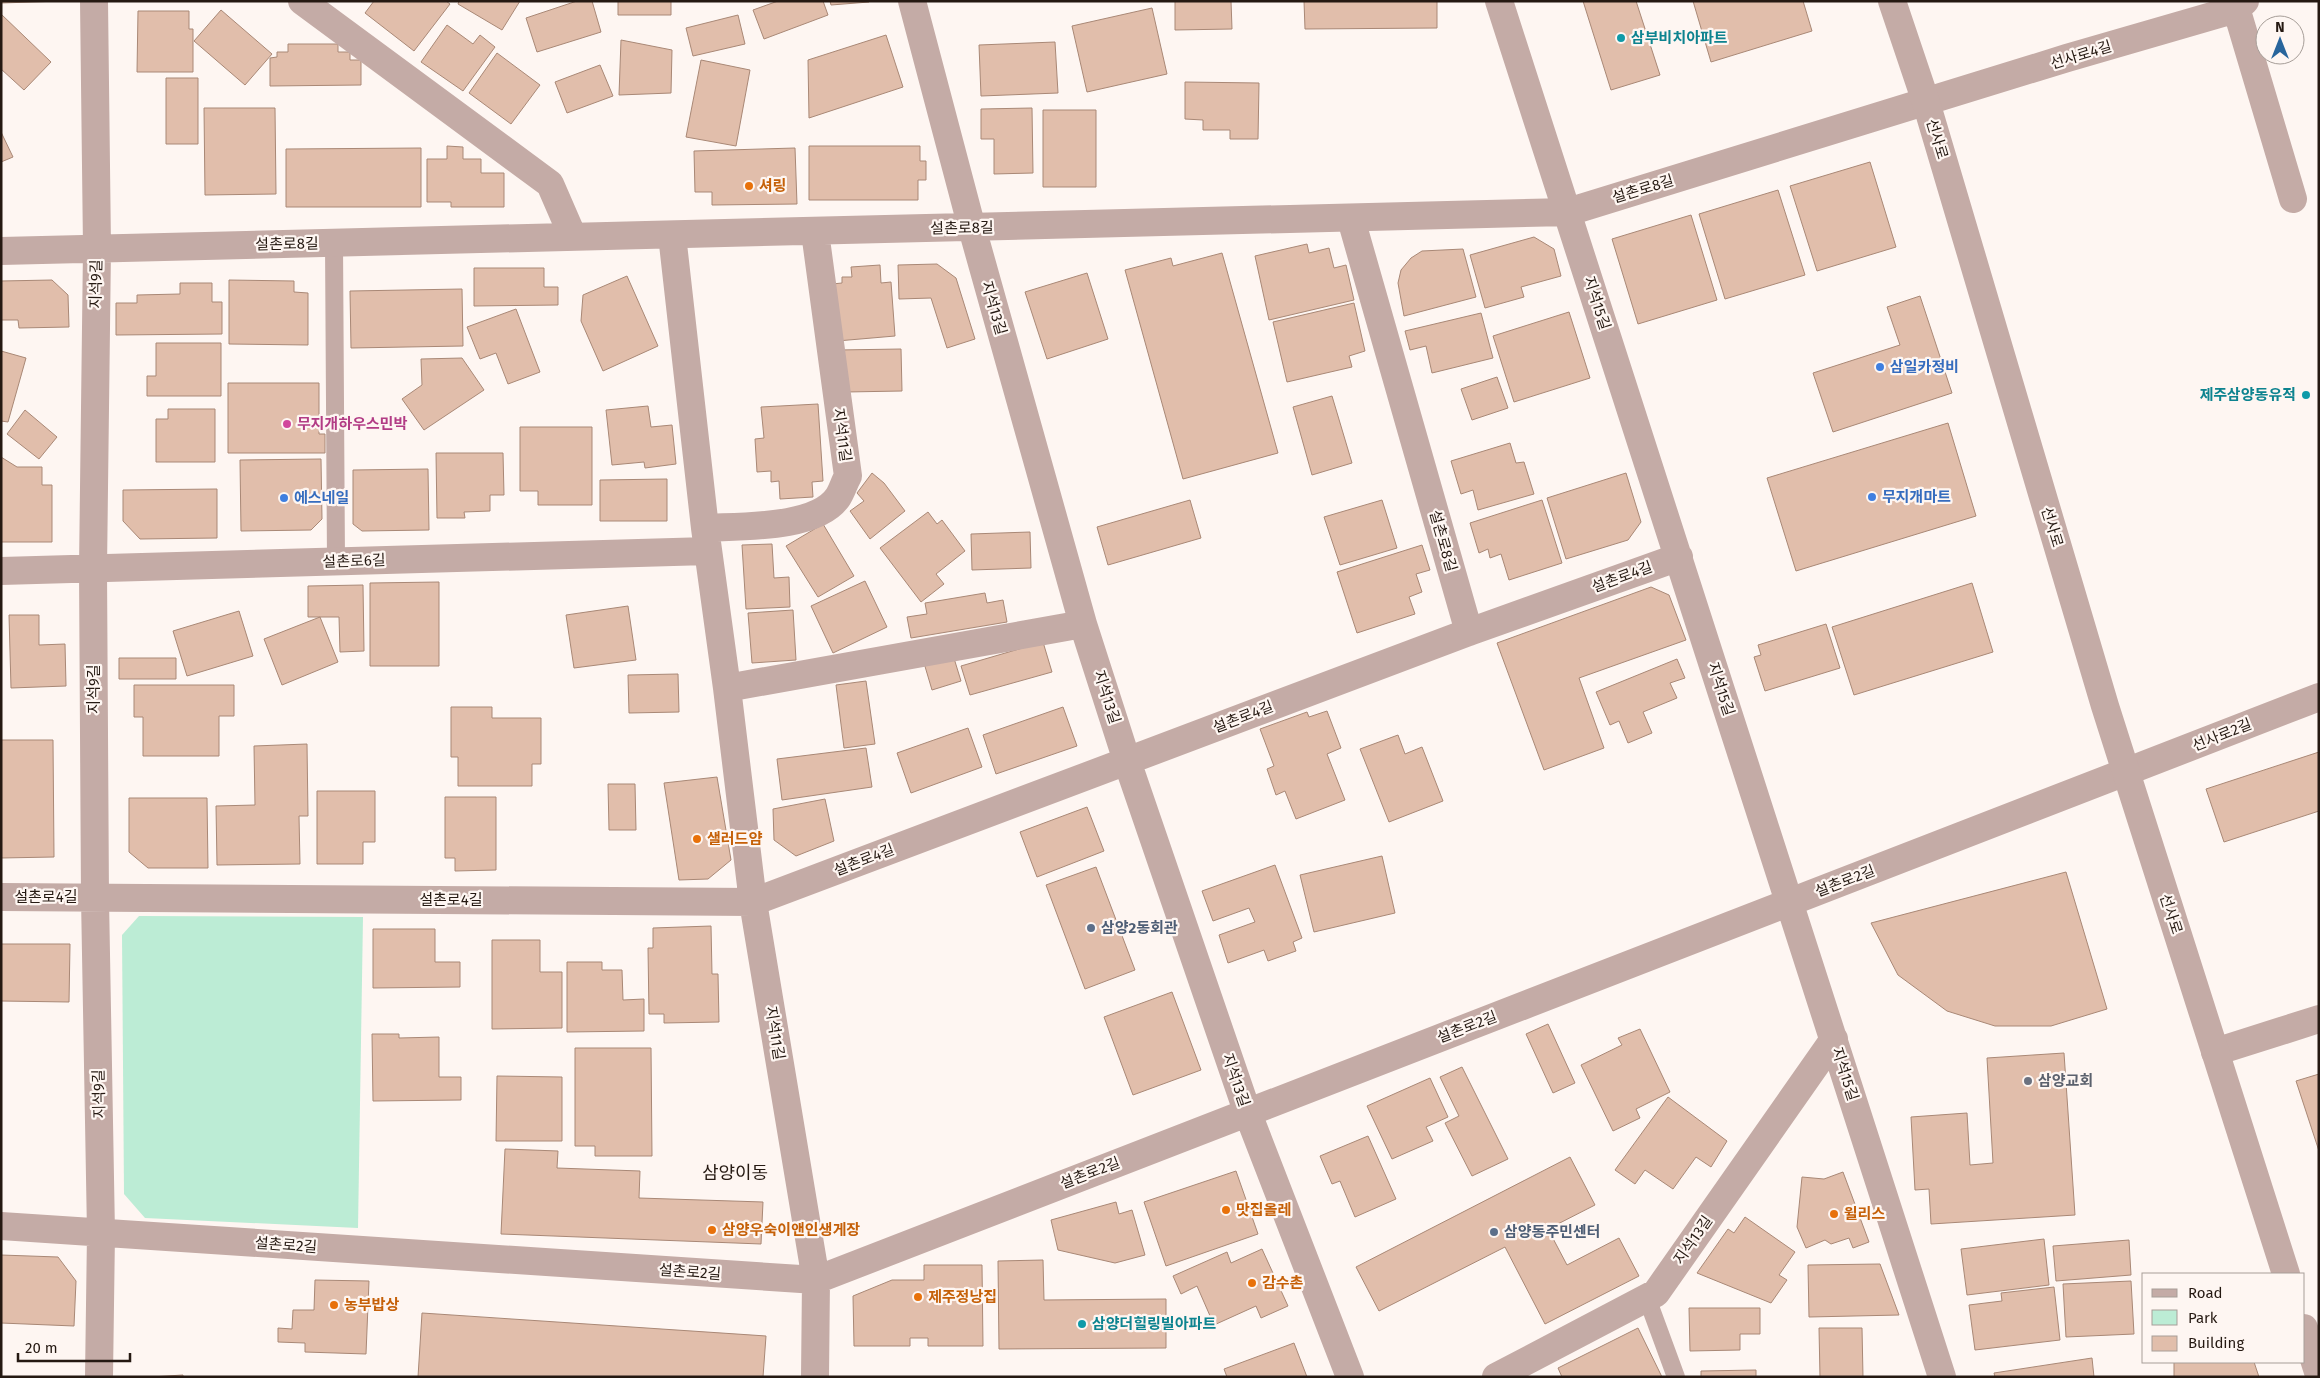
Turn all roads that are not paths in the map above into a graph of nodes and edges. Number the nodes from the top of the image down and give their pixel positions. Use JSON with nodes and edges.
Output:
{"nodes":[{"id":1,"x":94,"y":1,"type":"edge"},
{"id":2,"x":302,"y":1,"type":"edge"},
{"id":3,"x":912,"y":1,"type":"edge"},
{"id":4,"x":1500,"y":1,"type":"edge"},
{"id":5,"x":1892,"y":1,"type":"edge"},
{"id":6,"x":2238,"y":4,"type":"edge"},
{"id":7,"x":1926,"y":102,"type":"junction"},
{"id":8,"x":2292,"y":199,"type":"dead end"},
{"id":9,"x":1568,"y":212,"type":"junction"},
{"id":10,"x":1351,"y":219,"type":"junction"},
{"id":11,"x":972,"y":228,"type":"junction"},
{"id":12,"x":815,"y":232,"type":"junction"},
{"id":13,"x":672,"y":235,"type":"junction"},
{"id":14,"x":572,"y":237,"type":"junction"},
{"id":15,"x":334,"y":243,"type":"junction"},
{"id":16,"x":97,"y":248,"type":"junction"},
{"id":17,"x":1,"y":251,"type":"edge"},
{"id":18,"x":706,"y":540,"type":"junction"},
{"id":19,"x":1679,"y":557,"type":"junction"},
{"id":20,"x":336,"y":562,"type":"junction"},
{"id":21,"x":93,"y":569,"type":"junction"},
{"id":22,"x":1,"y":571,"type":"edge"},
{"id":23,"x":1083,"y":624,"type":"junction"},
{"id":24,"x":1468,"y":632,"type":"junction"},
{"id":25,"x":727,"y":688,"type":"junction"},
{"id":26,"x":2319,"y":697,"type":"edge"},
{"id":27,"x":1127,"y":761,"type":"junction"},
{"id":28,"x":2126,"y":772,"type":"junction"},
{"id":29,"x":1,"y":897,"type":"edge"},
{"id":30,"x":95,"y":898,"type":"junction"},
{"id":31,"x":753,"y":902,"type":"junction"},
{"id":32,"x":1790,"y":903,"type":"junction"},
{"id":33,"x":2319,"y":1019,"type":"edge"},
{"id":34,"x":1834,"y":1039,"type":"junction"},
{"id":35,"x":2215,"y":1052,"type":"junction"},
{"id":36,"x":1247,"y":1111,"type":"junction"},
{"id":37,"x":1,"y":1226,"type":"edge"},
{"id":38,"x":101,"y":1233,"type":"junction"},
{"id":39,"x":2286,"y":1273,"type":"edge"},
{"id":40,"x":816,"y":1280,"type":"junction"},
{"id":41,"x":1647,"y":1298,"type":"junction"},
{"id":42,"x":2305,"y":1331,"type":"edge"},
{"id":43,"x":2319,"y":1375,"type":"edge"},
{"id":44,"x":99,"y":1377,"type":"edge"},
{"id":45,"x":815,"y":1377,"type":"edge"},
{"id":46,"x":1350,"y":1377,"type":"edge"},
{"id":47,"x":1496,"y":1377,"type":"edge"},
{"id":48,"x":1676,"y":1377,"type":"edge"},
{"id":49,"x":1942,"y":1377,"type":"edge"}],
"edges":[{"from":1,"to":16,"type":"street","name":"지석9길"},
{"from":2,"to":14,"type":"street"},
{"from":3,"to":11,"type":"street","name":"지석13길"},
{"from":4,"to":9,"type":"street","name":"지석15길"},
{"from":5,"to":7,"type":"street","name":"선사로"},
{"from":6,"to":7,"type":"street","name":"선사로4길"},
{"from":6,"to":8,"type":"street","name":"선사로4길"},
{"from":7,"to":9,"type":"street","name":"설촌로8길"},
{"from":7,"to":28,"type":"street","name":"선사로"},
{"from":9,"to":10,"type":"street","name":"설촌로8길"},
{"from":9,"to":19,"type":"street","name":"지석15길"},
{"from":10,"to":11,"type":"street","name":"설촌로8길"},
{"from":10,"to":24,"type":"street","name":"설촌로8길"},
{"from":11,"to":12,"type":"street","name":"설촌로8길"},
{"from":11,"to":23,"type":"street","name":"지석13길"},
{"from":12,"to":13,"type":"street","name":"설촌로8길"},
{"from":12,"to":18,"type":"street","name":"지석11길"},
{"from":13,"to":14,"type":"street","name":"설촌로8길"},
{"from":13,"to":18,"type":"street","name":"지석11길"},
{"from":14,"to":15,"type":"street","name":"설촌로8길"},
{"from":15,"to":16,"type":"street","name":"설촌로8길"},
{"from":15,"to":20,"type":"lane"},
{"from":16,"to":17,"type":"street","name":"설촌로8길"},
{"from":16,"to":21,"type":"street","name":"지석9길"},
{"from":18,"to":20,"type":"street","name":"설촌로6길"},
{"from":18,"to":25,"type":"street","name":"지석11길"},
{"from":19,"to":24,"type":"street","name":"설촌로4길"},
{"from":19,"to":32,"type":"street","name":"지석15길"},
{"from":20,"to":21,"type":"street","name":"설촌로6길"},
{"from":21,"to":22,"type":"street","name":"설촌로6길"},
{"from":21,"to":30,"type":"street","name":"지석9길"},
{"from":23,"to":25,"type":"street"},
{"from":23,"to":27,"type":"street","name":"지석13길"},
{"from":24,"to":27,"type":"street","name":"설촌로4길"},
{"from":25,"to":31,"type":"street","name":"지석11길"},
{"from":26,"to":28,"type":"street","name":"선사로2길"},
{"from":27,"to":31,"type":"street","name":"설촌로4길"},
{"from":27,"to":36,"type":"street","name":"지석13길"},
{"from":28,"to":32,"type":"street","name":"설촌로2길"},
{"from":28,"to":35,"type":"street","name":"선사로"},
{"from":29,"to":30,"type":"street","name":"설촌로4길"},
{"from":30,"to":31,"type":"street","name":"설촌로4길"},
{"from":30,"to":38,"type":"street","name":"지석9길"},
{"from":31,"to":40,"type":"street","name":"지석11길"},
{"from":32,"to":34,"type":"street","name":"지석15길"},
{"from":32,"to":36,"type":"street","name":"설촌로2길"},
{"from":33,"to":35,"type":"street"},
{"from":34,"to":41,"type":"street","name":"지석13길"},
{"from":34,"to":49,"type":"street","name":"지석15길"},
{"from":35,"to":39,"type":"street","name":"선사로"},
{"from":36,"to":40,"type":"street","name":"설촌로2길"},
{"from":36,"to":46,"type":"street","name":"지석13길"},
{"from":37,"to":38,"type":"street","name":"설촌로2길"},
{"from":38,"to":40,"type":"street","name":"설촌로2길"},
{"from":38,"to":44,"type":"street","name":"지석9길"},
{"from":40,"to":45,"type":"street","name":"지석11길"},
{"from":41,"to":47,"type":"street","name":"지석13길"},
{"from":41,"to":48,"type":"lane"},
{"from":42,"to":43,"type":"street"}]}
